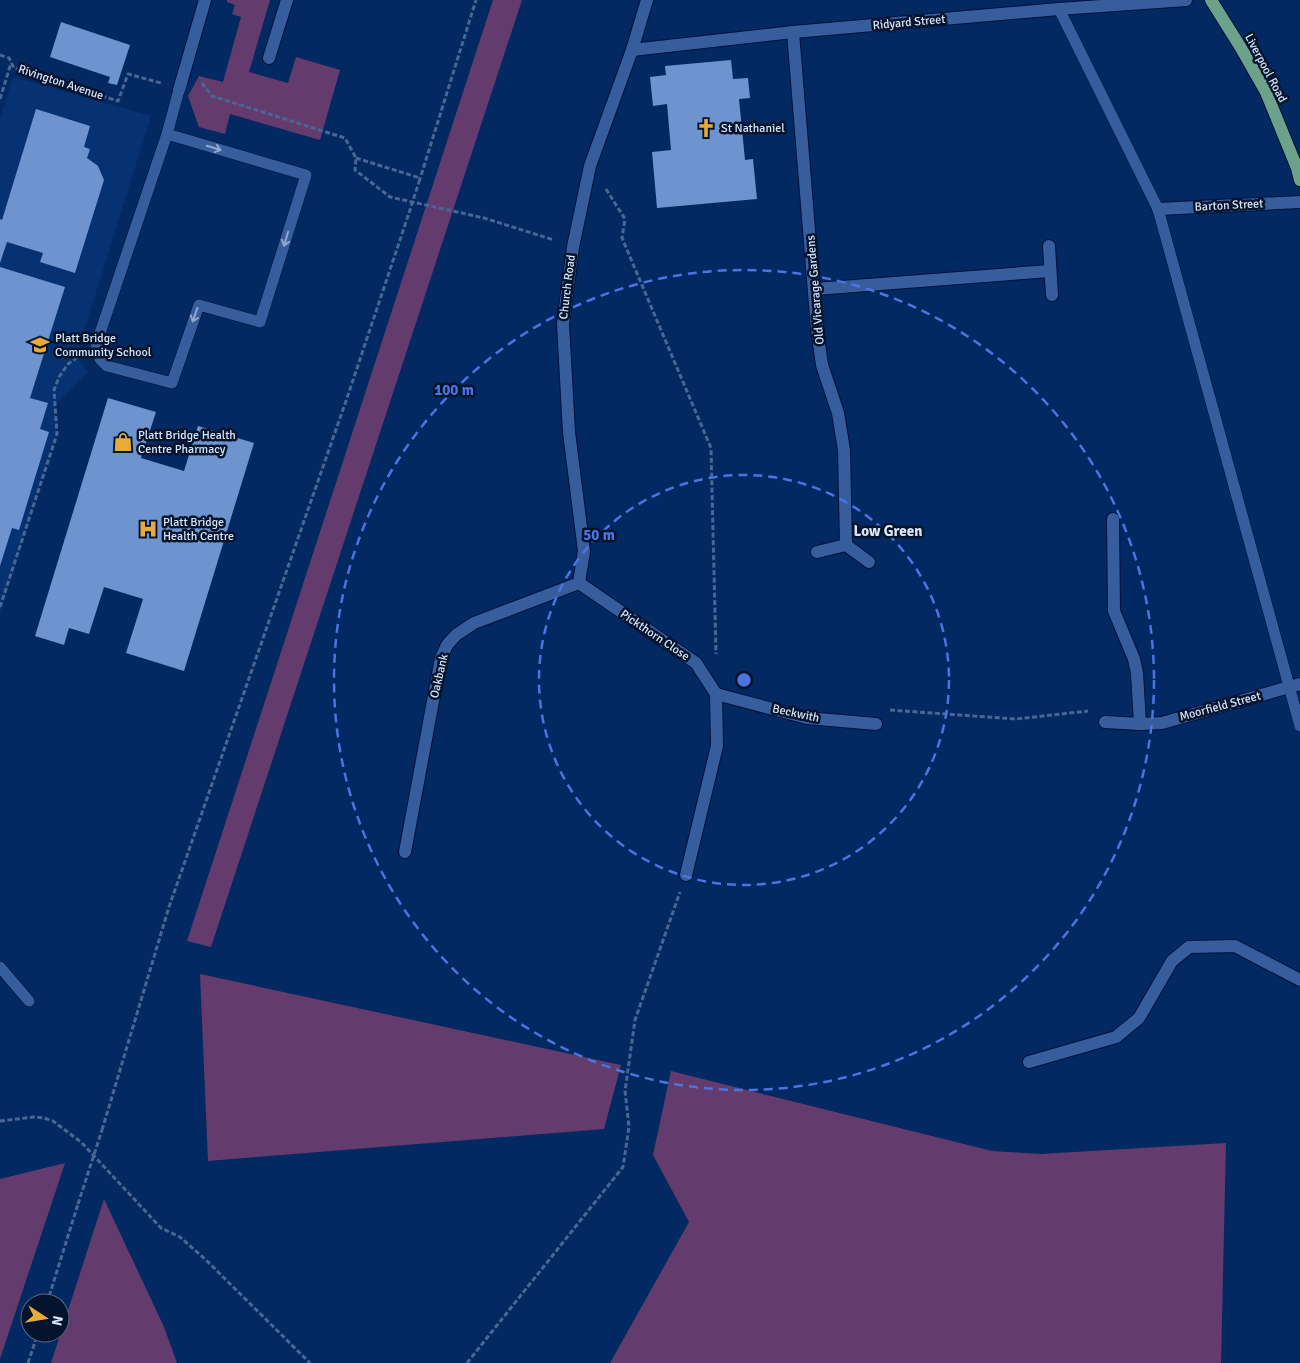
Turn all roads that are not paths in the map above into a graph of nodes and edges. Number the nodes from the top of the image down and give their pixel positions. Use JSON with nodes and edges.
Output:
{"nodes":[{"id":1,"x":204,"y":0,"type":"edge"},
{"id":2,"x":287,"y":0,"type":"edge"},
{"id":3,"x":647,"y":0,"type":"edge"},
{"id":4,"x":1186,"y":0,"type":"edge"},
{"id":5,"x":1211,"y":0,"type":"edge"},
{"id":6,"x":1059,"y":9,"type":"junction"},
{"id":7,"x":794,"y":32,"type":"junction"},
{"id":8,"x":632,"y":50,"type":"junction"},
{"id":9,"x":269,"y":58,"type":"dead end"},
{"id":10,"x":180,"y":86,"type":"joint"},
{"id":11,"x":167,"y":134,"type":"junction"},
{"id":12,"x":1299,"y":171,"type":"edge"},
{"id":13,"x":1300,"y":202,"type":"edge"},
{"id":14,"x":1158,"y":209,"type":"junction"},
{"id":15,"x":1049,"y":246,"type":"dead end"},
{"id":16,"x":1050,"y":271,"type":"junction"},
{"id":17,"x":814,"y":289,"type":"junction"},
{"id":18,"x":1052,"y":295,"type":"dead end"},
{"id":19,"x":1113,"y":519,"type":"dead end"},
{"id":20,"x":846,"y":546,"type":"junction"},
{"id":21,"x":817,"y":552,"type":"dead end"},
{"id":22,"x":868,"y":562,"type":"dead end"},
{"id":23,"x":579,"y":583,"type":"junction"},
{"id":24,"x":1295,"y":686,"type":"edge"},
{"id":25,"x":716,"y":694,"type":"junction"},
{"id":26,"x":1105,"y":722,"type":"road end"},
{"id":27,"x":876,"y":724,"type":"road end"},
{"id":28,"x":1140,"y":724,"type":"junction"},
{"id":29,"x":1300,"y":726,"type":"edge"},
{"id":30,"x":405,"y":852,"type":"dead end"},
{"id":31,"x":686,"y":875,"type":"road end"},
{"id":32,"x":0,"y":967,"type":"edge"},
{"id":33,"x":1300,"y":980,"type":"edge"},
{"id":34,"x":29,"y":1001,"type":"dead end"},
{"id":35,"x":1029,"y":1062,"type":"dead end"}],
"edges":[{"from":1,"to":10,"type":"street"},
{"from":2,"to":9,"type":"street"},
{"from":3,"to":8,"type":"street","name":"Church Road"},
{"from":4,"to":6,"type":"street","name":"Ridyard Street"},
{"from":5,"to":12,"type":"main road","name":"Liverpool Road"},
{"from":6,"to":7,"type":"street","name":"Ridyard Street"},
{"from":6,"to":14,"type":"lane"},
{"from":7,"to":8,"type":"street","name":"Ridyard Street"},
{"from":7,"to":17,"type":"street","name":"Old Vicarage Gardens"},
{"from":8,"to":23,"type":"street","name":"Church Road"},
{"from":10,"to":11,"type":"lane"},
{"from":11,"to":11,"type":"lane","one_way":true},
{"from":13,"to":14,"type":"street","name":"Barton Street"},
{"from":14,"to":24,"type":"lane"},
{"from":15,"to":16,"type":"street"},
{"from":16,"to":17,"type":"street"},
{"from":16,"to":18,"type":"street"},
{"from":17,"to":20,"type":"street","name":"Old Vicarage Gardens"},
{"from":19,"to":28,"type":"street"},
{"from":20,"to":21,"type":"street"},
{"from":20,"to":22,"type":"street"},
{"from":23,"to":25,"type":"street","name":"Pickthorn Close"},
{"from":23,"to":30,"type":"street","name":"Oakbank"},
{"from":24,"to":28,"type":"street","name":"Moorfield Street"},
{"from":24,"to":29,"type":"lane"},
{"from":25,"to":27,"type":"street","name":"Beckwith"},
{"from":25,"to":31,"type":"street"},
{"from":26,"to":28,"type":"street","name":"Moorfield Street"},
{"from":32,"to":34,"type":"lane"},
{"from":33,"to":35,"type":"street"}]}
